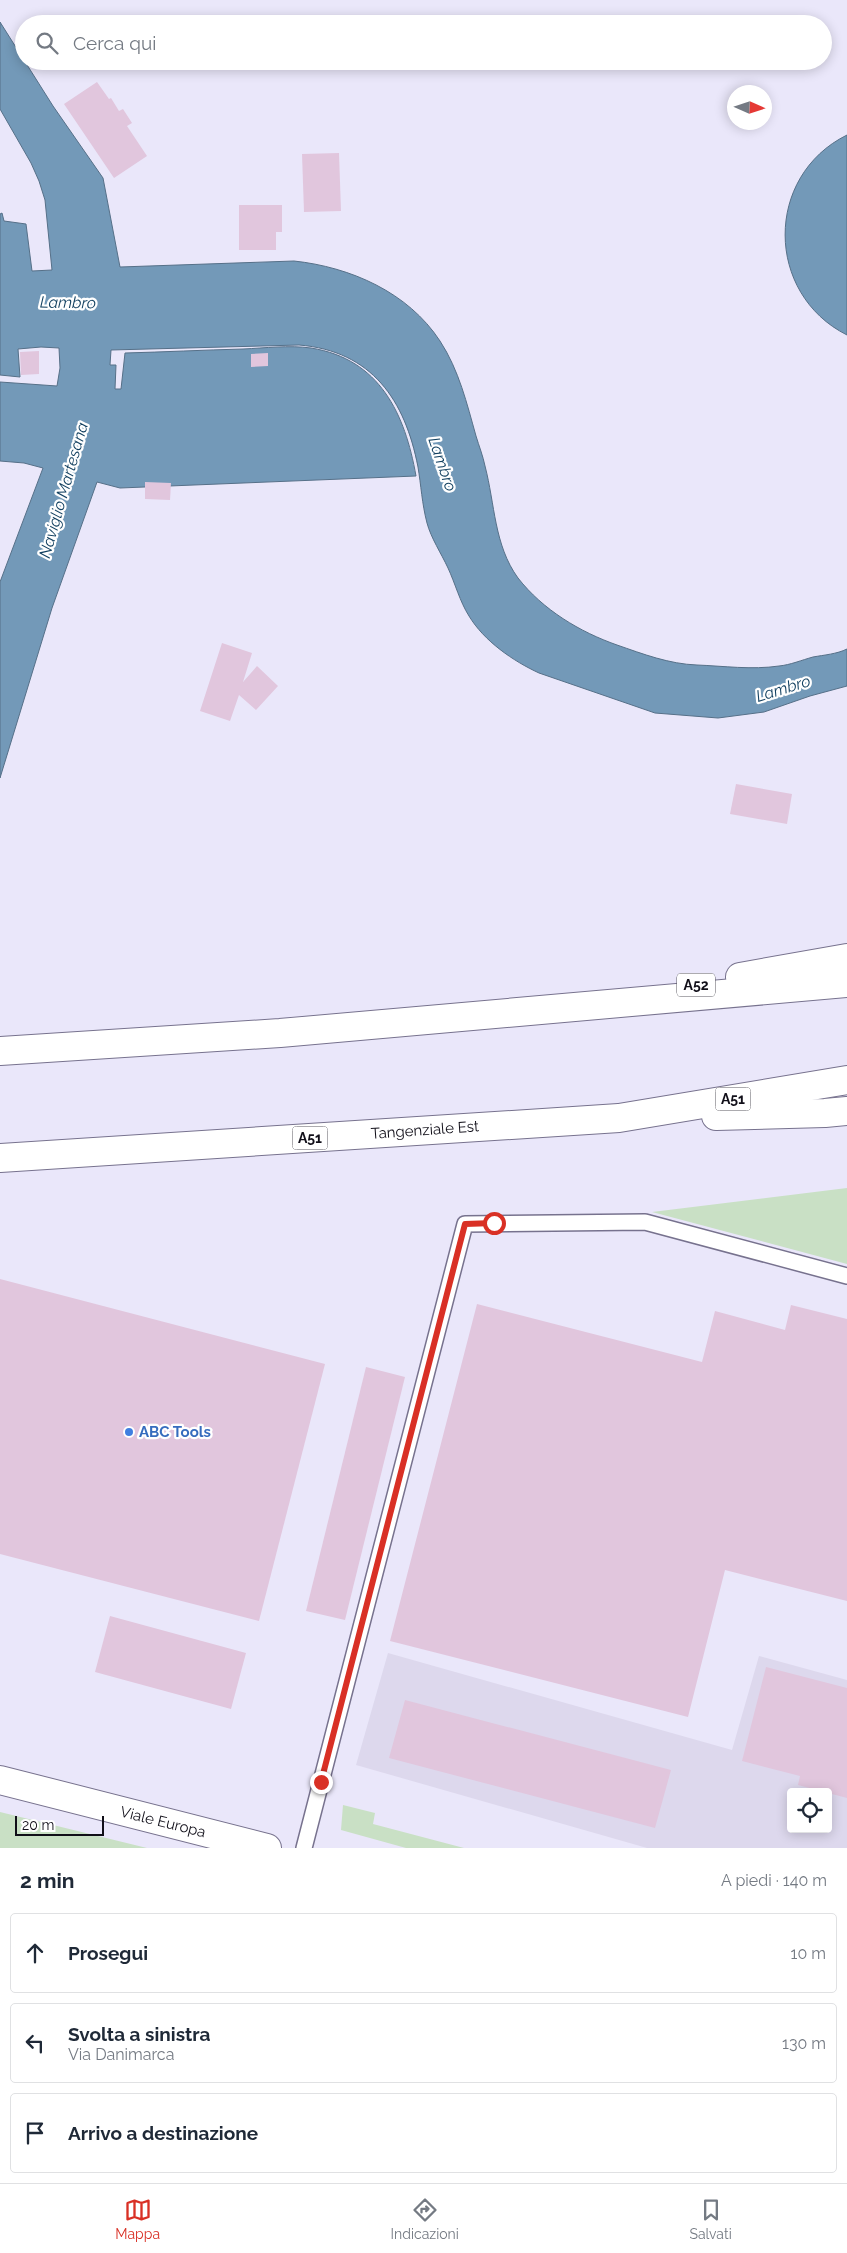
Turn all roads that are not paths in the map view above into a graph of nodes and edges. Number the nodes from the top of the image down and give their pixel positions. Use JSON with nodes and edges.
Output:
{"nodes":[{"id":1,"x":847,"y":958,"type":"edge"},
{"id":2,"x":847,"y":963,"type":"edge"},
{"id":3,"x":729,"y":979,"type":"junction"},
{"id":4,"x":847,"y":983,"type":"edge"},
{"id":5,"x":544,"y":1011,"type":"junction"},
{"id":6,"x":0,"y":1051,"type":"edge"},
{"id":7,"x":847,"y":1080,"type":"edge"},
{"id":8,"x":847,"y":1110,"type":"edge"},
{"id":9,"x":619,"y":1118,"type":"junction"},
{"id":10,"x":0,"y":1158,"type":"edge"},
{"id":11,"x":847,"y":1276,"type":"edge"},
{"id":12,"x":0,"y":1780,"type":"edge"},
{"id":13,"x":267,"y":1848,"type":"edge"},
{"id":14,"x":304,"y":1848,"type":"edge"}],
"edges":[{"from":1,"to":3,"type":"main road","number":"A52"},
{"from":2,"to":3,"type":"main road"},
{"from":3,"to":5,"type":"main road","number":"A52"},
{"from":4,"to":5,"type":"main road"},
{"from":5,"to":6,"type":"main road"},
{"from":7,"to":9,"type":"main road","name":"Tangenziale Est","number":"A51"},
{"from":8,"to":9,"type":"main road"},
{"from":9,"to":10,"type":"main road","name":"Tangenziale Est","number":"A51"},
{"from":11,"to":14,"type":"lane"},
{"from":12,"to":13,"type":"main road","name":"Viale Europa"}]}
